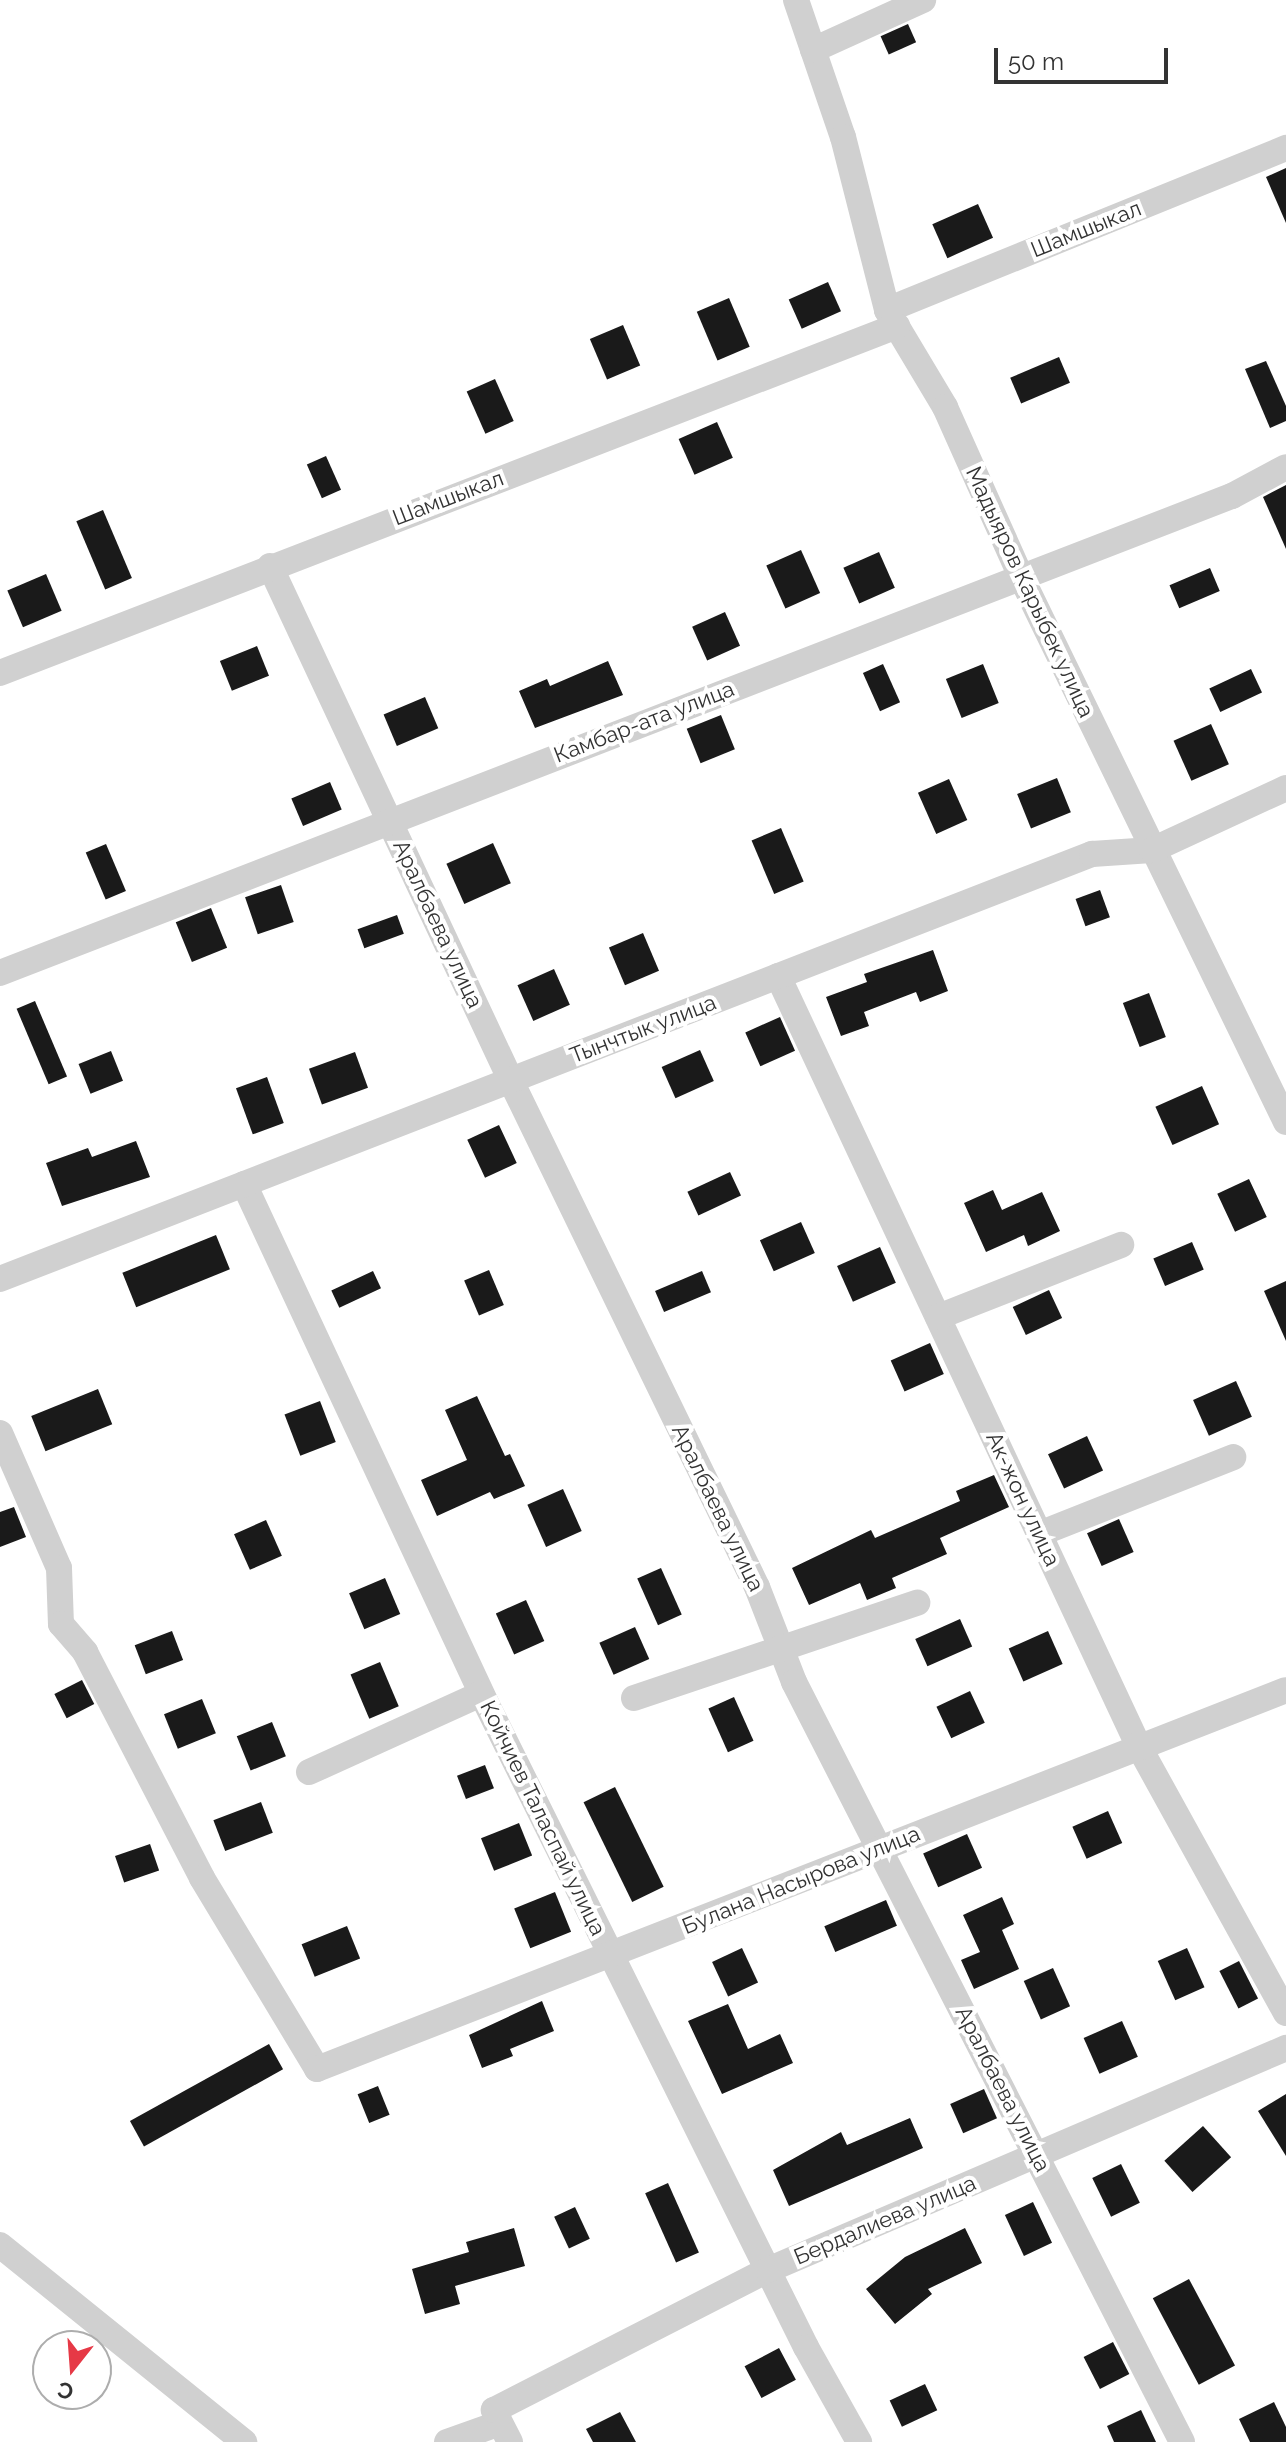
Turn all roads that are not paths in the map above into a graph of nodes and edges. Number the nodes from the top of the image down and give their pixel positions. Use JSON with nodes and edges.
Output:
{"nodes":[{"id":1,"x":796,"y":0,"type":"edge"},
{"id":2,"x":923,"y":0,"type":"edge"},
{"id":3,"x":813,"y":50,"type":"junction"},
{"id":4,"x":1286,"y":148,"type":"edge"},
{"id":5,"x":892,"y":318,"type":"junction"},
{"id":6,"x":1286,"y":467,"type":"edge"},
{"id":7,"x":270,"y":566,"type":"junction"},
{"id":8,"x":1021,"y":577,"type":"junction"},
{"id":9,"x":0,"y":673,"type":"edge"},
{"id":10,"x":1286,"y":788,"type":"edge"},
{"id":11,"x":389,"y":821,"type":"junction"},
{"id":12,"x":1152,"y":850,"type":"junction"},
{"id":13,"x":0,"y":973,"type":"edge"},
{"id":14,"x":778,"y":976,"type":"junction"},
{"id":15,"x":511,"y":1081,"type":"junction"},
{"id":16,"x":1282,"y":1104,"type":"edge"},
{"id":17,"x":244,"y":1184,"type":"junction"},
{"id":18,"x":1121,"y":1245,"type":"dead end"},
{"id":19,"x":0,"y":1279,"type":"edge"},
{"id":20,"x":938,"y":1317,"type":"junction"},
{"id":21,"x":0,"y":1433,"type":"edge"},
{"id":22,"x":1233,"y":1457,"type":"dead end"},
{"id":23,"x":1039,"y":1534,"type":"junction"},
{"id":24,"x":917,"y":1603,"type":"dead end"},
{"id":25,"x":781,"y":1650,"type":"junction"},
{"id":26,"x":1286,"y":1690,"type":"edge"},
{"id":27,"x":481,"y":1694,"type":"junction"},
{"id":28,"x":634,"y":1698,"type":"dead end"},
{"id":29,"x":1138,"y":1745,"type":"junction"},
{"id":30,"x":309,"y":1772,"type":"dead end"},
{"id":31,"x":880,"y":1848,"type":"junction"},
{"id":32,"x":611,"y":1956,"type":"junction"},
{"id":33,"x":1286,"y":2013,"type":"edge"},
{"id":34,"x":1286,"y":2048,"type":"edge"},
{"id":35,"x":1037,"y":2155,"type":"junction"},
{"id":36,"x":0,"y":2245,"type":"edge"},
{"id":37,"x":768,"y":2270,"type":"junction"},
{"id":38,"x":501,"y":2425,"type":"edge"},
{"id":39,"x":244,"y":2442,"type":"edge"},
{"id":40,"x":447,"y":2442,"type":"edge"},
{"id":41,"x":859,"y":2442,"type":"edge"},
{"id":42,"x":1182,"y":2442,"type":"edge"}],
"edges":[{"from":1,"to":3,"type":"street","name":"Мадыяров Карыбек улица"},
{"from":2,"to":3,"type":"street"},
{"from":3,"to":5,"type":"street","name":"Мадыяров Карыбек улица"},
{"from":4,"to":5,"type":"street","name":"Шамшыкал"},
{"from":5,"to":7,"type":"street","name":"Шамшыкал"},
{"from":5,"to":8,"type":"street","name":"Мадыяров Карыбек улица"},
{"from":6,"to":8,"type":"street","name":"Камбар-ата улица"},
{"from":7,"to":9,"type":"street","name":"Шамшыкал"},
{"from":7,"to":11,"type":"street","name":"Аралбаева улица"},
{"from":8,"to":11,"type":"street","name":"Камбар-ата улица"},
{"from":8,"to":12,"type":"street","name":"Мадыяров Карыбек улица"},
{"from":10,"to":12,"type":"street","name":"Тынчтык улица"},
{"from":11,"to":13,"type":"street","name":"Камбар-ата улица"},
{"from":11,"to":15,"type":"street","name":"Аралбаева улица"},
{"from":12,"to":14,"type":"street","name":"Тынчтык улица"},
{"from":12,"to":16,"type":"street","name":"Мадыяров Карыбек улица"},
{"from":14,"to":15,"type":"street","name":"Тынчтык улица"},
{"from":14,"to":20,"type":"street","name":"Ак-жон улица"},
{"from":15,"to":17,"type":"street","name":"Тынчтык улица"},
{"from":15,"to":25,"type":"street","name":"Аралбаева улица"},
{"from":17,"to":19,"type":"street","name":"Тынчтык улица"},
{"from":17,"to":27,"type":"street","name":"Койчиев Таласпай улица"},
{"from":18,"to":20,"type":"street"},
{"from":20,"to":23,"type":"street","name":"Ак-жон улица"},
{"from":21,"to":32,"type":"street","name":"Булана Насырова улица"},
{"from":22,"to":23,"type":"street"},
{"from":23,"to":29,"type":"street","name":"Ак-жон улица"},
{"from":24,"to":25,"type":"street"},
{"from":25,"to":28,"type":"street"},
{"from":25,"to":31,"type":"street","name":"Аралбаева улица"},
{"from":26,"to":29,"type":"street","name":"Булана Насырова улица"},
{"from":27,"to":30,"type":"street"},
{"from":27,"to":32,"type":"street","name":"Койчиев Таласпай улица"},
{"from":29,"to":31,"type":"street","name":"Булана Насырова улица"},
{"from":29,"to":33,"type":"street","name":"Ак-жон улица"},
{"from":31,"to":32,"type":"street","name":"Булана Насырова улица"},
{"from":31,"to":35,"type":"street","name":"Аралбаева улица"},
{"from":32,"to":37,"type":"street","name":"Койчиев Таласпай улица"},
{"from":34,"to":35,"type":"street","name":"Бердалиева улица"},
{"from":35,"to":37,"type":"street","name":"Бердалиева улица"},
{"from":35,"to":42,"type":"street","name":"Аралбаева улица"},
{"from":36,"to":39,"type":"street"},
{"from":37,"to":38,"type":"street","name":"Бердалиева улица"},
{"from":37,"to":41,"type":"street","name":"Койчиев Таласпай улица"},
{"from":38,"to":40,"type":"street","name":"Бердалиева улица"}]}
